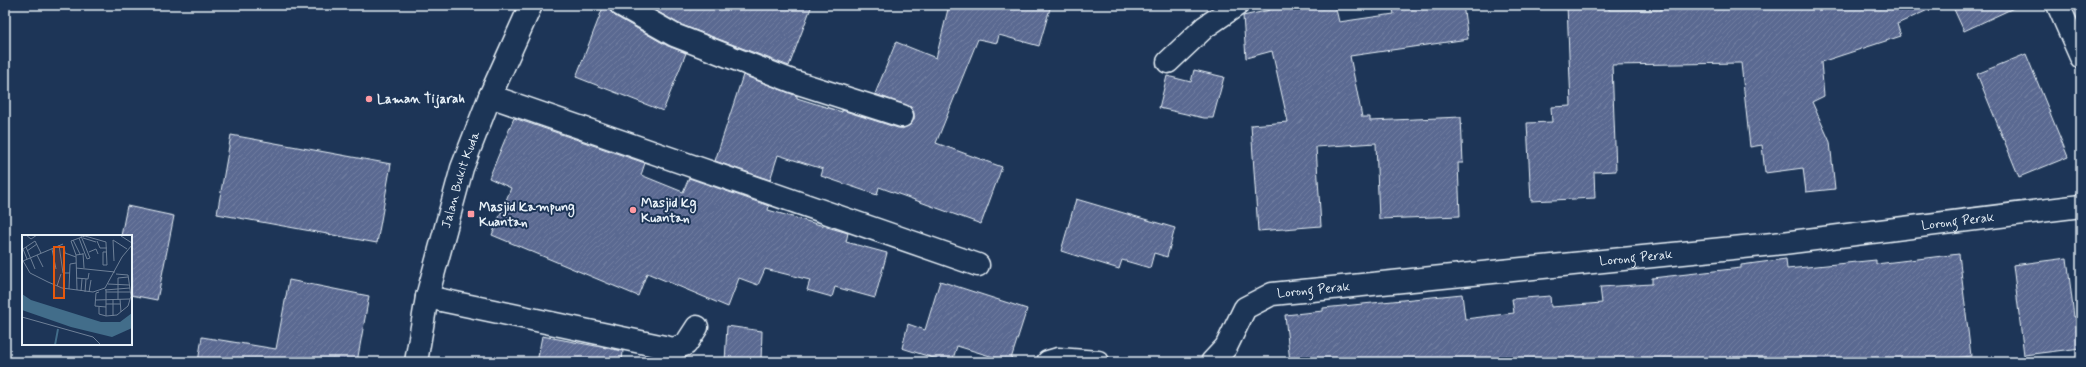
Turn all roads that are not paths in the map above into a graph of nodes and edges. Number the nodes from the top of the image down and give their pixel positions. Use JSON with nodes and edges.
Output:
{"nodes":[{"id":1,"x":531,"y":5,"type":"edge"},
{"id":2,"x":621,"y":5,"type":"edge"},
{"id":3,"x":1238,"y":5,"type":"edge"},
{"id":4,"x":2058,"y":5,"type":"edge"},
{"id":5,"x":2081,"y":57,"type":"edge"},
{"id":6,"x":1168,"y":62,"type":"dead end"},
{"id":7,"x":490,"y":96,"type":"junction"},
{"id":8,"x":902,"y":116,"type":"dead end"},
{"id":9,"x":2081,"y":206,"type":"edge"},
{"id":10,"x":978,"y":265,"type":"dead end"},
{"id":11,"x":427,"y":297,"type":"junction"},
{"id":12,"x":697,"y":327,"type":"dead end"},
{"id":13,"x":1222,"y":356,"type":"edge"},
{"id":14,"x":416,"y":362,"type":"edge"},
{"id":15,"x":1048,"y":362,"type":"edge"},
{"id":16,"x":1098,"y":362,"type":"edge"}],
"edges":[{"from":1,"to":7,"type":"street","name":"Jalan Bukit Kuda"},
{"from":2,"to":8,"type":"street"},
{"from":3,"to":6,"type":"street"},
{"from":4,"to":5,"type":"street"},
{"from":7,"to":10,"type":"street"},
{"from":7,"to":11,"type":"street","name":"Jalan Bukit Kuda"},
{"from":9,"to":13,"type":"street","name":"Lorong Perak"},
{"from":11,"to":12,"type":"street"},
{"from":11,"to":14,"type":"street","name":"Jalan Bukit Kuda"},
{"from":15,"to":16,"type":"street"}]}
